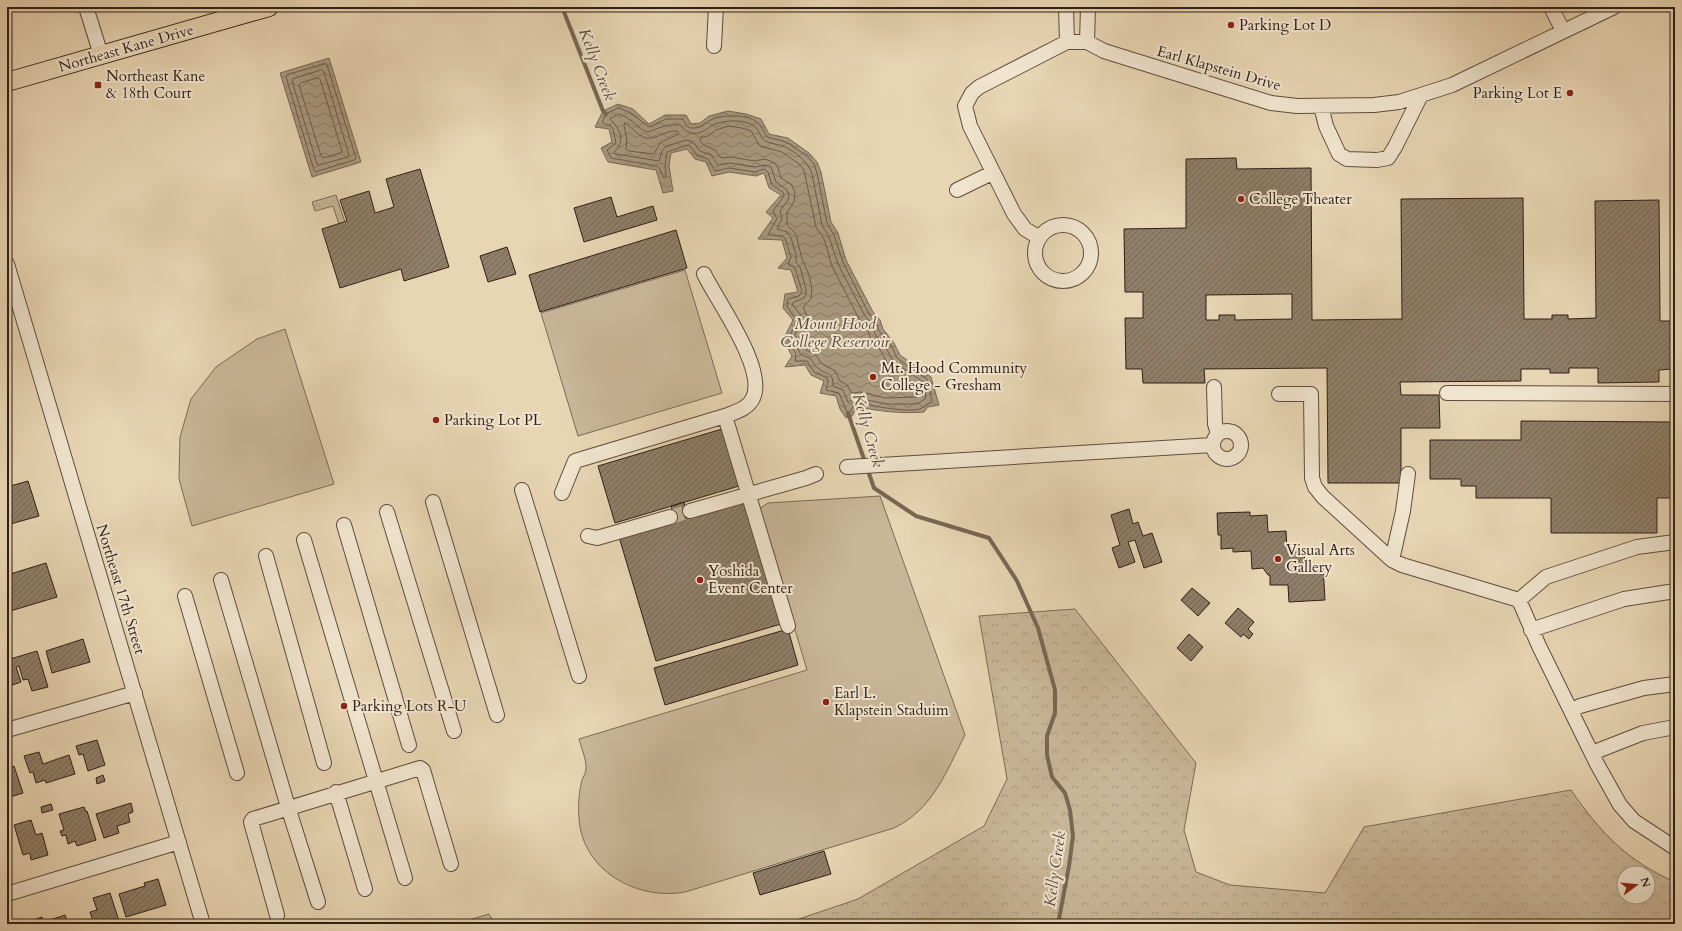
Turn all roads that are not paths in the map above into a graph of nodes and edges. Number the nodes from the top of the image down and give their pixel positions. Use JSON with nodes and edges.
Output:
{"nodes":[{"id":1,"x":86,"y":7,"type":"edge"},
{"id":2,"x":269,"y":7,"type":"edge"},
{"id":3,"x":716,"y":7,"type":"edge"},
{"id":4,"x":1066,"y":7,"type":"edge"},
{"id":5,"x":1088,"y":7,"type":"edge"},
{"id":6,"x":1551,"y":7,"type":"edge"},
{"id":7,"x":1607,"y":9,"type":"edge"},
{"id":8,"x":1563,"y":31,"type":"junction"},
{"id":9,"x":1067,"y":42,"type":"junction"},
{"id":10,"x":1087,"y":42,"type":"junction"},
{"id":11,"x":714,"y":46,"type":"dead end"},
{"id":12,"x":101,"y":55,"type":"junction"},
{"id":13,"x":7,"y":82,"type":"edge"},
{"id":14,"x":1421,"y":95,"type":"junction"},
{"id":15,"x":1321,"y":106,"type":"junction"},
{"id":16,"x":992,"y":173,"type":"junction"},
{"id":17,"x":957,"y":190,"type":"dead end"},
{"id":18,"x":1038,"y":237,"type":"junction"},
{"id":19,"x":7,"y":264,"type":"edge"},
{"id":20,"x":704,"y":274,"type":"dead end"},
{"id":21,"x":1214,"y":387,"type":"dead end"},
{"id":22,"x":1446,"y":393,"type":"dead end"},
{"id":23,"x":1279,"y":394,"type":"dead end"},
{"id":24,"x":1675,"y":394,"type":"edge"},
{"id":25,"x":725,"y":416,"type":"junction"},
{"id":26,"x":847,"y":467,"type":"dead end"},
{"id":27,"x":816,"y":474,"type":"dead end"},
{"id":28,"x":1408,"y":474,"type":"dead end"},
{"id":29,"x":522,"y":490,"type":"dead end"},
{"id":30,"x":562,"y":493,"type":"dead end"},
{"id":31,"x":749,"y":494,"type":"junction"},
{"id":32,"x":433,"y":502,"type":"dead end"},
{"id":33,"x":690,"y":511,"type":"tunnel mouth"},
{"id":34,"x":387,"y":512,"type":"dead end"},
{"id":35,"x":670,"y":517,"type":"tunnel mouth"},
{"id":36,"x":344,"y":525,"type":"dead end"},
{"id":37,"x":588,"y":536,"type":"dead end"},
{"id":38,"x":304,"y":540,"type":"dead end"},
{"id":39,"x":1675,"y":542,"type":"edge"},
{"id":40,"x":266,"y":556,"type":"dead end"},
{"id":41,"x":1392,"y":560,"type":"junction"},
{"id":42,"x":221,"y":580,"type":"dead end"},
{"id":43,"x":1675,"y":591,"type":"edge"},
{"id":44,"x":185,"y":596,"type":"dead end"},
{"id":45,"x":1519,"y":600,"type":"junction"},
{"id":46,"x":788,"y":626,"type":"dead end"},
{"id":47,"x":1532,"y":630,"type":"junction"},
{"id":48,"x":579,"y":676,"type":"dead end"},
{"id":49,"x":1675,"y":684,"type":"edge"},
{"id":50,"x":135,"y":693,"type":"junction"},
{"id":51,"x":1571,"y":711,"type":"junction"},
{"id":52,"x":497,"y":715,"type":"dead end"},
{"id":53,"x":1675,"y":727,"type":"edge"},
{"id":54,"x":7,"y":730,"type":"edge"},
{"id":55,"x":454,"y":731,"type":"dead end"},
{"id":56,"x":409,"y":745,"type":"dead end"},
{"id":57,"x":1592,"y":752,"type":"junction"},
{"id":58,"x":324,"y":763,"type":"dead end"},
{"id":59,"x":237,"y":773,"type":"dead end"},
{"id":60,"x":376,"y":780,"type":"junction"},
{"id":61,"x":336,"y":792,"type":"junction"},
{"id":62,"x":288,"y":807,"type":"junction"},
{"id":63,"x":179,"y":842,"type":"junction"},
{"id":64,"x":1675,"y":848,"type":"edge"},
{"id":65,"x":451,"y":864,"type":"dead end"},
{"id":66,"x":405,"y":878,"type":"dead end"},
{"id":67,"x":365,"y":889,"type":"dead end"},
{"id":68,"x":7,"y":894,"type":"edge"},
{"id":69,"x":318,"y":902,"type":"dead end"},
{"id":70,"x":278,"y":915,"type":"dead end"},
{"id":71,"x":203,"y":924,"type":"edge"}],
"edges":[{"from":1,"to":12,"type":"street"},
{"from":2,"to":12,"type":"main road","name":"Northeast Kane Drive"},
{"from":3,"to":11,"type":"street"},
{"from":4,"to":9,"type":"street"},
{"from":5,"to":10,"type":"street"},
{"from":6,"to":8,"type":"street"},
{"from":7,"to":8,"type":"street","name":"Earl Klapstein Drive"},
{"from":8,"to":14,"type":"street","name":"Earl Klapstein Drive"},
{"from":9,"to":10,"type":"street","name":"Earl Klapstein Drive"},
{"from":9,"to":16,"type":"street","name":"Earl Klapstein Drive"},
{"from":10,"to":15,"type":"street","name":"Earl Klapstein Drive"},
{"from":12,"to":13,"type":"main road","name":"Northeast Kane Drive"},
{"from":14,"to":15,"type":"street","name":"Earl Klapstein Drive"},
{"from":14,"to":15,"type":"street"},
{"from":16,"to":17,"type":"street"},
{"from":16,"to":18,"type":"street","name":"Earl Klapstein Drive"},
{"from":18,"to":18,"type":"street"},
{"from":19,"to":50,"type":"street","name":"Northeast 17th Street"},
{"from":20,"to":25,"type":"street"},
{"from":21,"to":26,"type":"street"},
{"from":22,"to":24,"type":"street"},
{"from":23,"to":41,"type":"street"},
{"from":25,"to":30,"type":"street"},
{"from":25,"to":31,"type":"street"},
{"from":27,"to":31,"type":"street"},
{"from":28,"to":41,"type":"street"},
{"from":29,"to":48,"type":"street"},
{"from":31,"to":33,"type":"street"},
{"from":31,"to":46,"type":"street"},
{"from":32,"to":52,"type":"street"},
{"from":34,"to":55,"type":"street"},
{"from":35,"to":37,"type":"street"},
{"from":36,"to":56,"type":"street"},
{"from":38,"to":60,"type":"street"},
{"from":39,"to":45,"type":"street"},
{"from":40,"to":58,"type":"street"},
{"from":41,"to":45,"type":"street"},
{"from":42,"to":62,"type":"street"},
{"from":43,"to":47,"type":"street"},
{"from":44,"to":59,"type":"street"},
{"from":45,"to":47,"type":"street"},
{"from":47,"to":51,"type":"street"},
{"from":49,"to":51,"type":"street"},
{"from":50,"to":54,"type":"street"},
{"from":50,"to":63,"type":"street","name":"Northeast 17th Street"},
{"from":51,"to":57,"type":"street"},
{"from":53,"to":57,"type":"street"},
{"from":57,"to":64,"type":"street"},
{"from":60,"to":61,"type":"street"},
{"from":60,"to":65,"type":"street"},
{"from":60,"to":66,"type":"street"},
{"from":61,"to":62,"type":"street"},
{"from":61,"to":67,"type":"street"},
{"from":62,"to":69,"type":"street"},
{"from":62,"to":70,"type":"street"},
{"from":63,"to":68,"type":"street"},
{"from":63,"to":71,"type":"street","name":"Northeast 17th Street"}]}
